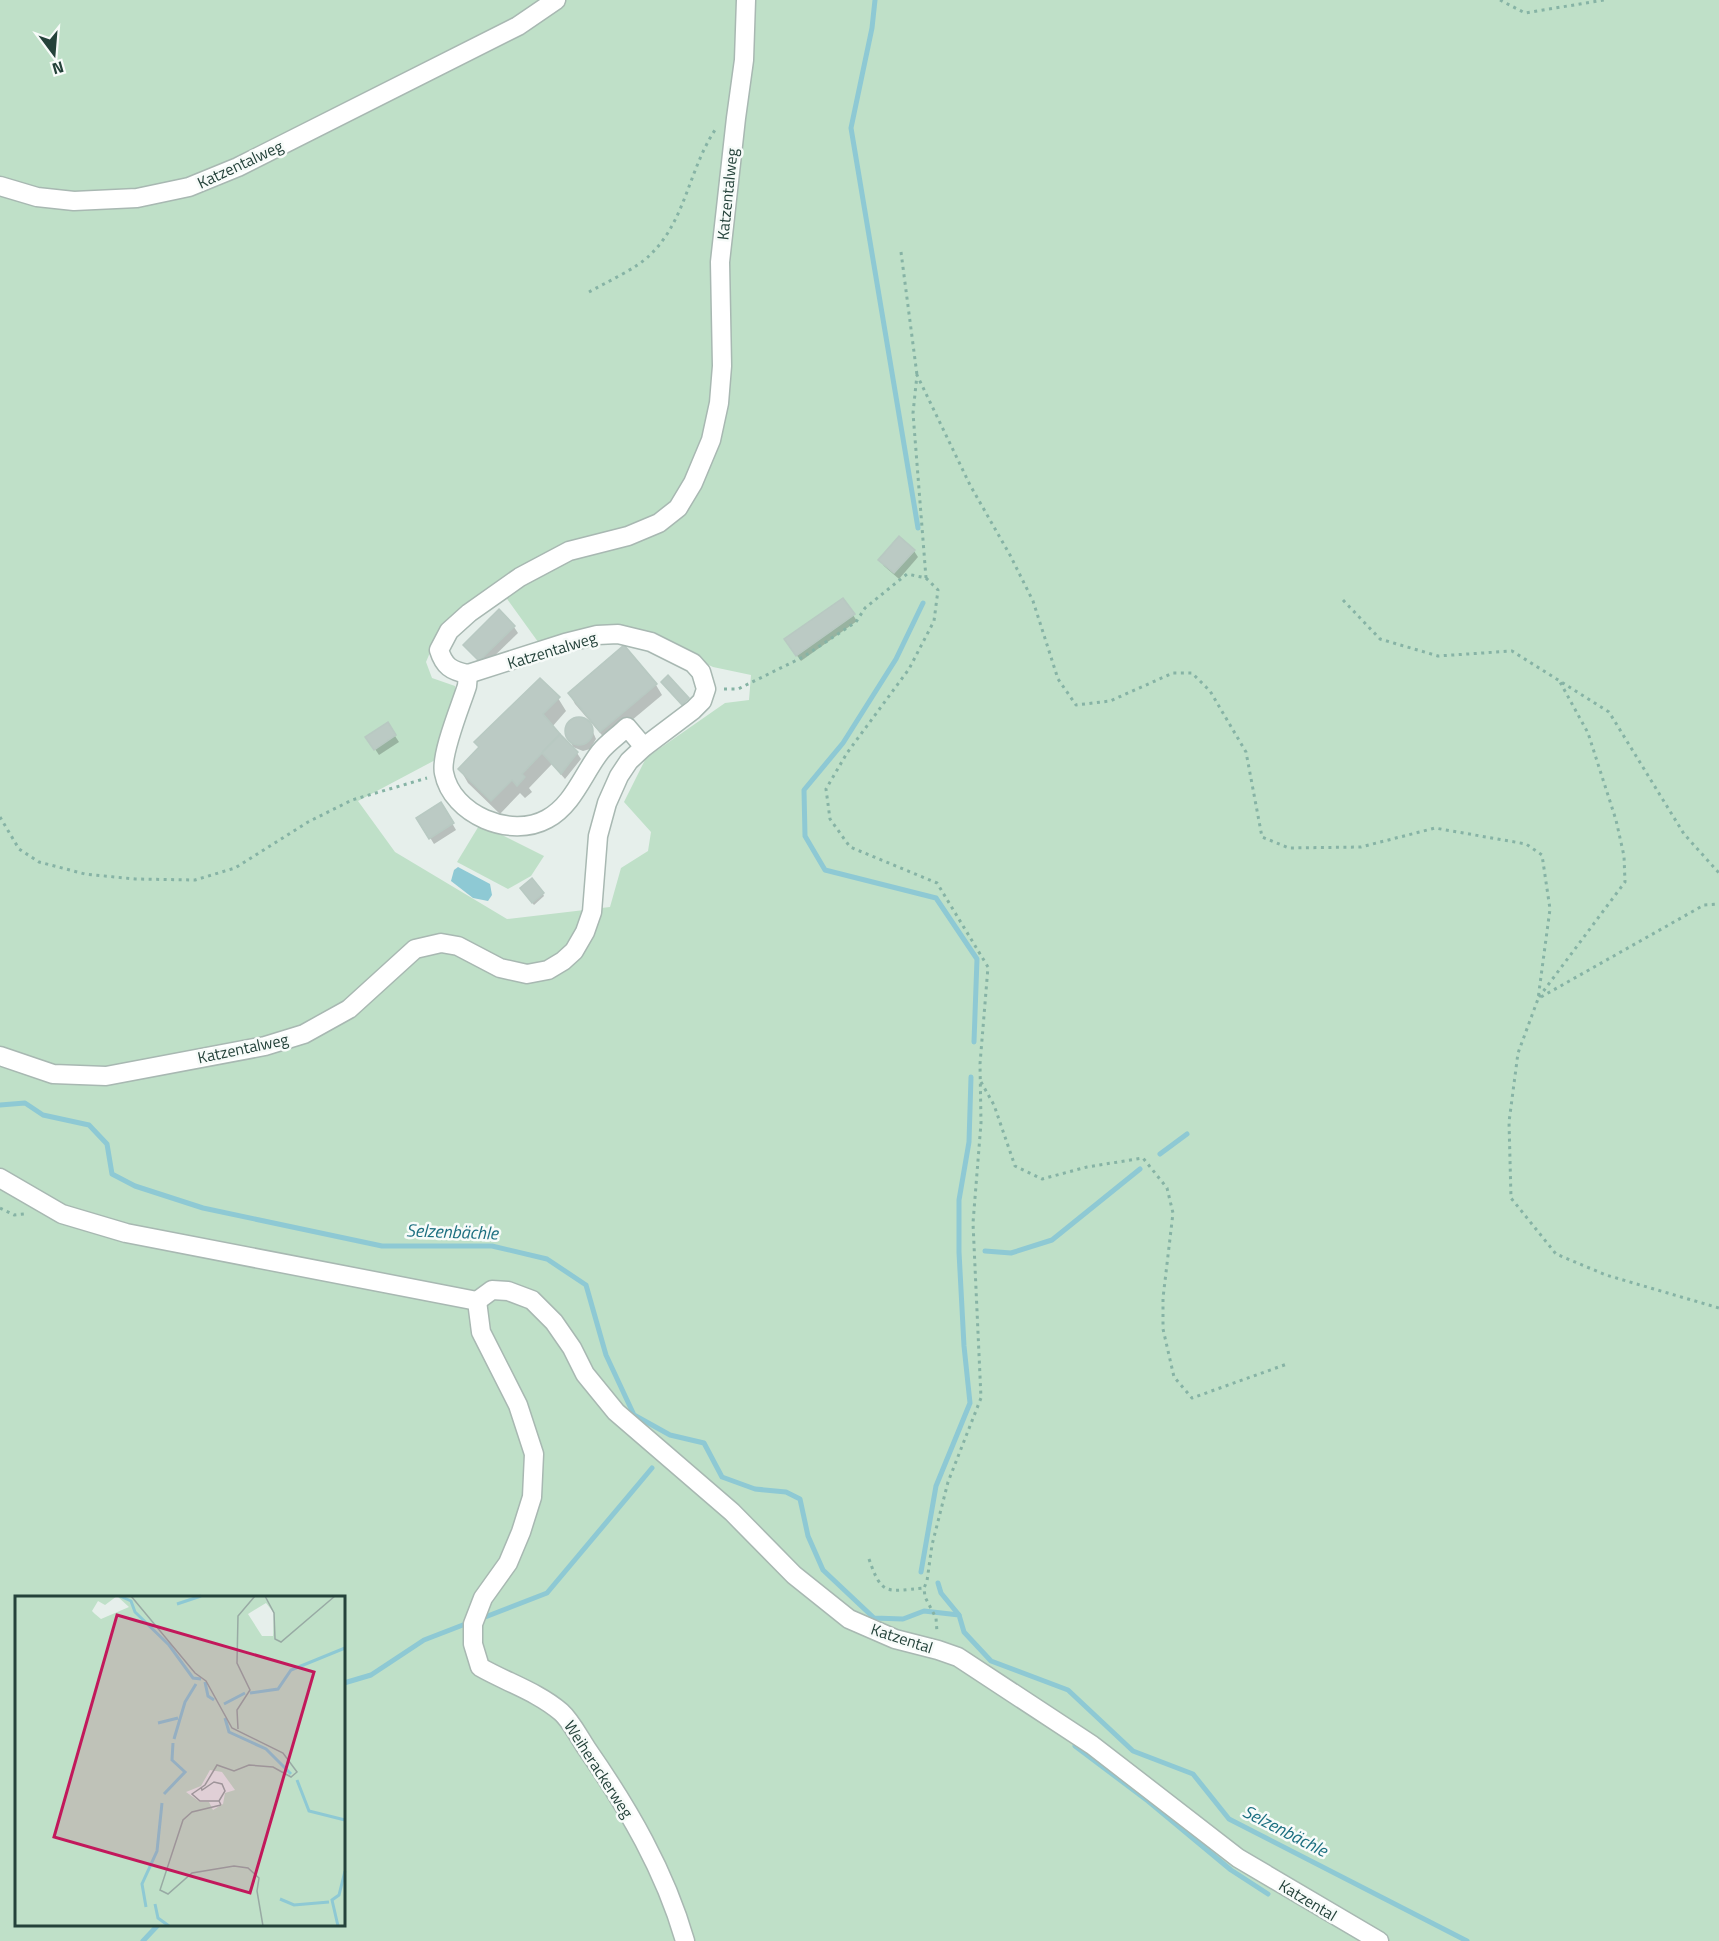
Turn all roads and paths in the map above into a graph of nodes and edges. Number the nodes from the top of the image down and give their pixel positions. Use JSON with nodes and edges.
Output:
{"nodes":[{"id":1,"x":556,"y":0,"type":"edge"},
{"id":2,"x":746,"y":0,"type":"edge"},
{"id":3,"x":1500,"y":0,"type":"edge"},
{"id":4,"x":1604,"y":0,"type":"edge"},
{"id":5,"x":736,"y":118,"type":"junction"},
{"id":6,"x":0,"y":186,"type":"edge"},
{"id":7,"x":901,"y":252,"type":"dead end"},
{"id":8,"x":589,"y":292,"type":"dead end"},
{"id":9,"x":917,"y":375,"type":"junction"},
{"id":10,"x":926,"y":578,"type":"junction"},
{"id":11,"x":1343,"y":600,"type":"dead end"},
{"id":12,"x":468,"y":674,"type":"junction"},
{"id":13,"x":1559,"y":680,"type":"junction"},
{"id":14,"x":706,"y":688,"type":"junction"},
{"id":15,"x":645,"y":747,"type":"junction"},
{"id":16,"x":443,"y":772,"type":"junction"},
{"id":17,"x":0,"y":817,"type":"edge"},
{"id":18,"x":1719,"y":873,"type":"edge"},
{"id":19,"x":1719,"y":904,"type":"edge"},
{"id":20,"x":1538,"y":999,"type":"junction"},
{"id":21,"x":0,"y":1056,"type":"edge"},
{"id":22,"x":980,"y":1080,"type":"junction"},
{"id":23,"x":0,"y":1178,"type":"edge"},
{"id":24,"x":477,"y":1301,"type":"junction"},
{"id":25,"x":1719,"y":1308,"type":"edge"},
{"id":26,"x":1287,"y":1364,"type":"dead end"},
{"id":27,"x":869,"y":1559,"type":"dead end"},
{"id":28,"x":924,"y":1588,"type":"junction"},
{"id":29,"x":936,"y":1618,"type":"dead end"},
{"id":30,"x":685,"y":1941,"type":"edge"},
{"id":31,"x":1379,"y":1941,"type":"edge"}],
"edges":[{"from":1,"to":6,"type":"street","name":"Katzentalweg"},
{"from":2,"to":5,"type":"street","name":"Katzentalweg"},
{"from":3,"to":4,"type":"path"},
{"from":5,"to":8,"type":"path"},
{"from":5,"to":12,"type":"street","name":"Katzentalweg"},
{"from":7,"to":9,"type":"path"},
{"from":9,"to":10,"type":"path"},
{"from":9,"to":20,"type":"path"},
{"from":10,"to":14,"type":"path"},
{"from":10,"to":22,"type":"path"},
{"from":11,"to":13,"type":"path"},
{"from":12,"to":14,"type":"street","name":"Katzentalweg"},
{"from":12,"to":16,"type":"street"},
{"from":13,"to":18,"type":"path"},
{"from":13,"to":20,"type":"path"},
{"from":14,"to":15,"type":"street","name":"Katzentalweg"},
{"from":15,"to":16,"type":"street"},
{"from":15,"to":21,"type":"street","name":"Katzentalweg"},
{"from":16,"to":17,"type":"path"},
{"from":19,"to":20,"type":"path"},
{"from":20,"to":25,"type":"path"},
{"from":22,"to":26,"type":"path"},
{"from":22,"to":28,"type":"path"},
{"from":23,"to":24,"type":"street"},
{"from":24,"to":30,"type":"street","name":"Weiherackerweg"},
{"from":24,"to":31,"type":"street","name":"Katzental"},
{"from":27,"to":28,"type":"path"},
{"from":28,"to":29,"type":"path"}]}
